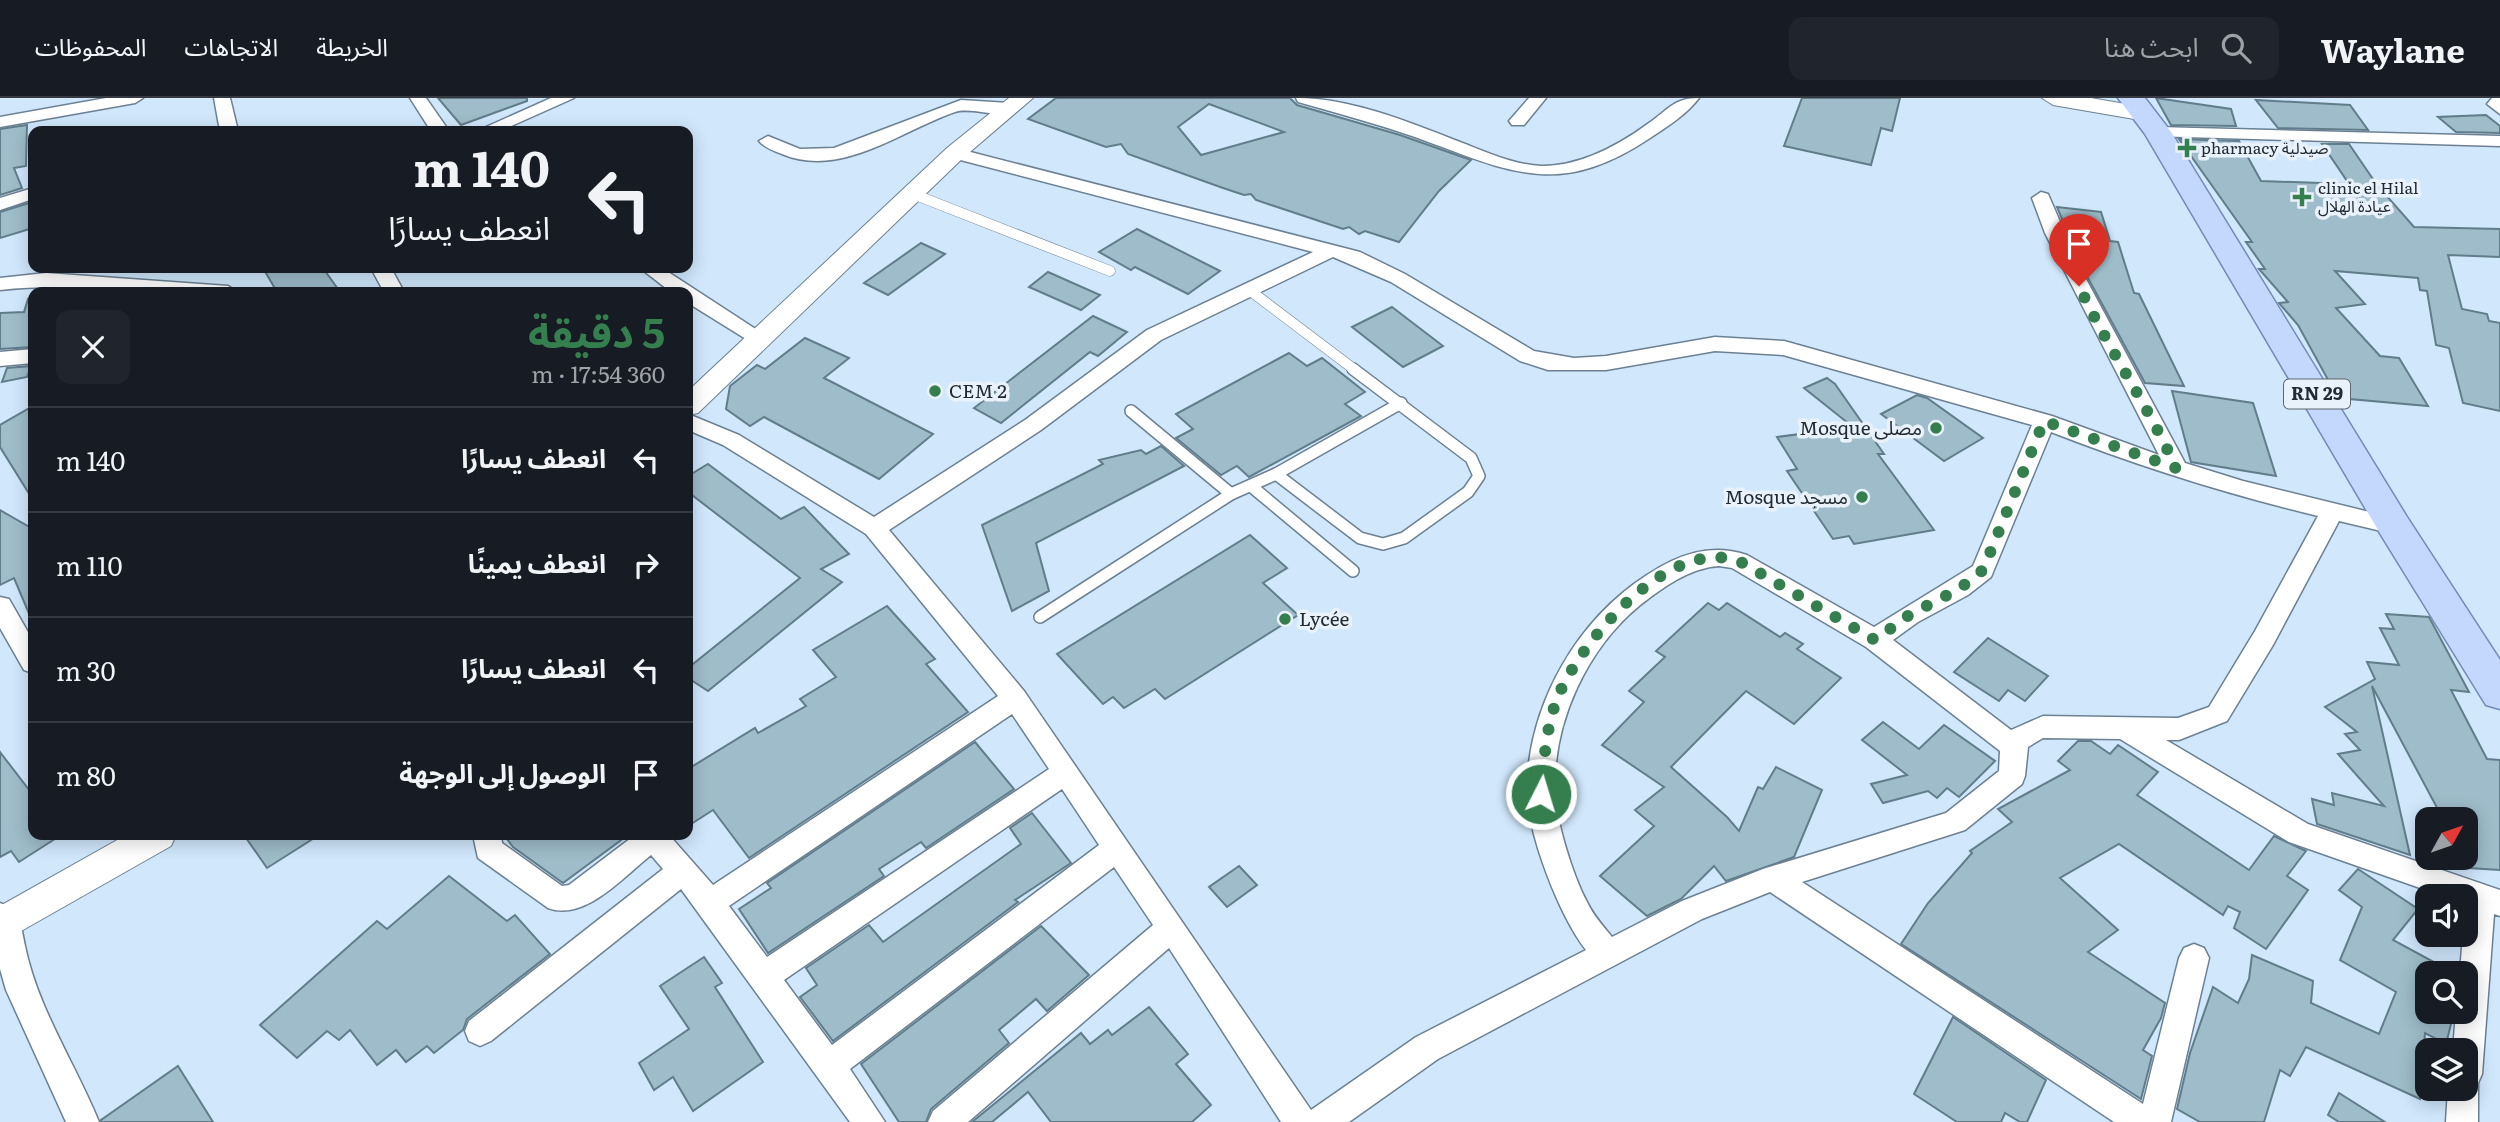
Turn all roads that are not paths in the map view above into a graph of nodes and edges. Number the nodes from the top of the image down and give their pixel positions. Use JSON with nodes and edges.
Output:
{"nodes":[{"id":1,"x":135,"y":98,"type":"edge"},
{"id":2,"x":222,"y":98,"type":"edge"},
{"id":3,"x":418,"y":98,"type":"edge"},
{"id":4,"x":566,"y":98,"type":"edge"},
{"id":5,"x":1304,"y":98,"type":"edge"},
{"id":6,"x":1538,"y":98,"type":"edge"},
{"id":7,"x":1691,"y":98,"type":"edge"},
{"id":8,"x":2053,"y":98,"type":"edge"},
{"id":9,"x":2500,"y":100,"type":"edge"},
{"id":10,"x":1015,"y":103,"type":"edge"},
{"id":11,"x":2500,"y":109,"type":"edge"},
{"id":12,"x":2143,"y":114,"type":"edge"},
{"id":13,"x":0,"y":121,"type":"edge"},
{"id":14,"x":1518,"y":121,"type":"dead end"},
{"id":15,"x":228,"y":126,"type":"edge"},
{"id":16,"x":437,"y":126,"type":"edge"},
{"id":17,"x":498,"y":126,"type":"edge"},
{"id":18,"x":768,"y":141,"type":"dead end"},
{"id":19,"x":2500,"y":141,"type":"edge"},
{"id":20,"x":955,"y":153,"type":"junction"},
{"id":21,"x":913,"y":194,"type":"junction"},
{"id":22,"x":28,"y":195,"type":"edge"},
{"id":23,"x":2041,"y":198,"type":"dead end"},
{"id":24,"x":0,"y":204,"type":"edge"},
{"id":25,"x":1331,"y":251,"type":"junction"},
{"id":26,"x":1110,"y":271,"type":"dead end"},
{"id":27,"x":657,"y":273,"type":"edge"},
{"id":28,"x":164,"y":277,"type":"edge"},
{"id":29,"x":0,"y":284,"type":"edge"},
{"id":30,"x":207,"y":287,"type":"edge"},
{"id":31,"x":677,"y":287,"type":"edge"},
{"id":32,"x":1248,"y":289,"type":"junction"},
{"id":33,"x":693,"y":297,"type":"edge"},
{"id":34,"x":761,"y":339,"type":"junction"},
{"id":35,"x":28,"y":356,"type":"edge"},
{"id":36,"x":0,"y":359,"type":"edge"},
{"id":37,"x":693,"y":401,"type":"edge"},
{"id":38,"x":1401,"y":402,"type":"junction"},
{"id":39,"x":1131,"y":411,"type":"dead end"},
{"id":40,"x":2044,"y":421,"type":"junction"},
{"id":41,"x":693,"y":423,"type":"edge"},
{"id":42,"x":2176,"y":468,"type":"junction"},
{"id":43,"x":1276,"y":474,"type":"junction"},
{"id":44,"x":1251,"y":486,"type":"junction"},
{"id":45,"x":1231,"y":494,"type":"junction"},
{"id":46,"x":2332,"y":512,"type":"junction"},
{"id":47,"x":2394,"y":526,"type":"junction"},
{"id":48,"x":874,"y":528,"type":"junction"},
{"id":49,"x":1353,"y":571,"type":"dead end"},
{"id":50,"x":0,"y":606,"type":"edge"},
{"id":51,"x":1040,"y":617,"type":"dead end"},
{"id":52,"x":1875,"y":640,"type":"junction"},
{"id":53,"x":28,"y":654,"type":"edge"},
{"id":54,"x":2500,"y":692,"type":"edge"},
{"id":55,"x":1015,"y":698,"type":"junction"},
{"id":56,"x":2123,"y":728,"type":"junction"},
{"id":57,"x":2012,"y":746,"type":"junction"},
{"id":58,"x":1066,"y":772,"type":"junction"},
{"id":59,"x":149,"y":840,"type":"edge"},
{"id":60,"x":487,"y":840,"type":"edge"},
{"id":61,"x":647,"y":840,"type":"edge"},
{"id":62,"x":655,"y":840,"type":"edge"},
{"id":63,"x":1118,"y":847,"type":"junction"},
{"id":64,"x":681,"y":872,"type":"junction"},
{"id":65,"x":1773,"y":878,"type":"junction"},
{"id":66,"x":2491,"y":899,"type":"edge"},
{"id":67,"x":709,"y":903,"type":"junction"},
{"id":68,"x":2,"y":921,"type":"edge"},
{"id":69,"x":1171,"y":928,"type":"junction"},
{"id":70,"x":1608,"y":956,"type":"junction"},
{"id":71,"x":2194,"y":958,"type":"dead end"},
{"id":72,"x":763,"y":977,"type":"junction"},
{"id":73,"x":480,"y":1031,"type":"dead end"},
{"id":74,"x":2471,"y":1038,"type":"edge"},
{"id":75,"x":828,"y":1067,"type":"junction"},
{"id":76,"x":2464,"y":1101,"type":"edge"},
{"id":77,"x":83,"y":1122,"type":"edge"},
{"id":78,"x":869,"y":1122,"type":"edge"},
{"id":79,"x":944,"y":1122,"type":"edge"},
{"id":80,"x":1300,"y":1122,"type":"edge"},
{"id":81,"x":1322,"y":1122,"type":"edge"},
{"id":82,"x":2142,"y":1122,"type":"edge"},
{"id":83,"x":2155,"y":1122,"type":"edge"},
{"id":84,"x":2462,"y":1122,"type":"edge"}],
"edges":[{"from":1,"to":13,"type":"street"},
{"from":2,"to":15,"type":"street"},
{"from":3,"to":16,"type":"street"},
{"from":4,"to":17,"type":"street"},
{"from":5,"to":7,"type":"street"},
{"from":6,"to":14,"type":"street"},
{"from":8,"to":12,"type":"street"},
{"from":9,"to":11,"type":"street"},
{"from":10,"to":18,"type":"street"},
{"from":10,"to":20,"type":"street"},
{"from":12,"to":19,"type":"street"},
{"from":12,"to":47,"type":"main road","name":"RN 29","number":"RN 29"},
{"from":20,"to":21,"type":"street"},
{"from":20,"to":25,"type":"street"},
{"from":21,"to":26,"type":"lane"},
{"from":21,"to":34,"type":"street"},
{"from":22,"to":24,"type":"street"},
{"from":23,"to":42,"type":"street"},
{"from":25,"to":32,"type":"street"},
{"from":25,"to":40,"type":"street"},
{"from":27,"to":31,"type":"street"},
{"from":28,"to":29,"type":"street"},
{"from":28,"to":30,"type":"street"},
{"from":32,"to":38,"type":"lane"},
{"from":32,"to":48,"type":"street"},
{"from":33,"to":34,"type":"street"},
{"from":34,"to":37,"type":"street"},
{"from":35,"to":36,"type":"street"},
{"from":38,"to":43,"type":"lane"},
{"from":38,"to":43,"type":"lane"},
{"from":39,"to":45,"type":"lane"},
{"from":40,"to":42,"type":"street"},
{"from":40,"to":52,"type":"street"},
{"from":41,"to":48,"type":"street"},
{"from":42,"to":46,"type":"street"},
{"from":43,"to":44,"type":"lane"},
{"from":44,"to":45,"type":"lane"},
{"from":44,"to":49,"type":"lane"},
{"from":45,"to":51,"type":"lane"},
{"from":46,"to":47,"type":"street"},
{"from":46,"to":56,"type":"street"},
{"from":47,"to":54,"type":"main road","name":"RN 29","number":"RN 29"},
{"from":48,"to":55,"type":"street"},
{"from":50,"to":53,"type":"street"},
{"from":52,"to":57,"type":"street"},
{"from":52,"to":70,"type":"street"},
{"from":55,"to":58,"type":"street"},
{"from":55,"to":67,"type":"street"},
{"from":56,"to":57,"type":"street"},
{"from":56,"to":66,"type":"street"},
{"from":57,"to":65,"type":"street"},
{"from":58,"to":63,"type":"street"},
{"from":58,"to":72,"type":"street"},
{"from":59,"to":68,"type":"street"},
{"from":60,"to":61,"type":"street"},
{"from":62,"to":64,"type":"street"},
{"from":63,"to":69,"type":"street"},
{"from":63,"to":75,"type":"street"},
{"from":64,"to":67,"type":"street"},
{"from":64,"to":73,"type":"street"},
{"from":65,"to":70,"type":"street"},
{"from":65,"to":82,"type":"street"},
{"from":66,"to":74,"type":"street"},
{"from":67,"to":72,"type":"street"},
{"from":68,"to":77,"type":"street"},
{"from":69,"to":79,"type":"street"},
{"from":69,"to":80,"type":"street"},
{"from":70,"to":81,"type":"street"},
{"from":71,"to":83,"type":"street"},
{"from":72,"to":75,"type":"street"},
{"from":75,"to":78,"type":"street"},
{"from":76,"to":84,"type":"street"}]}
